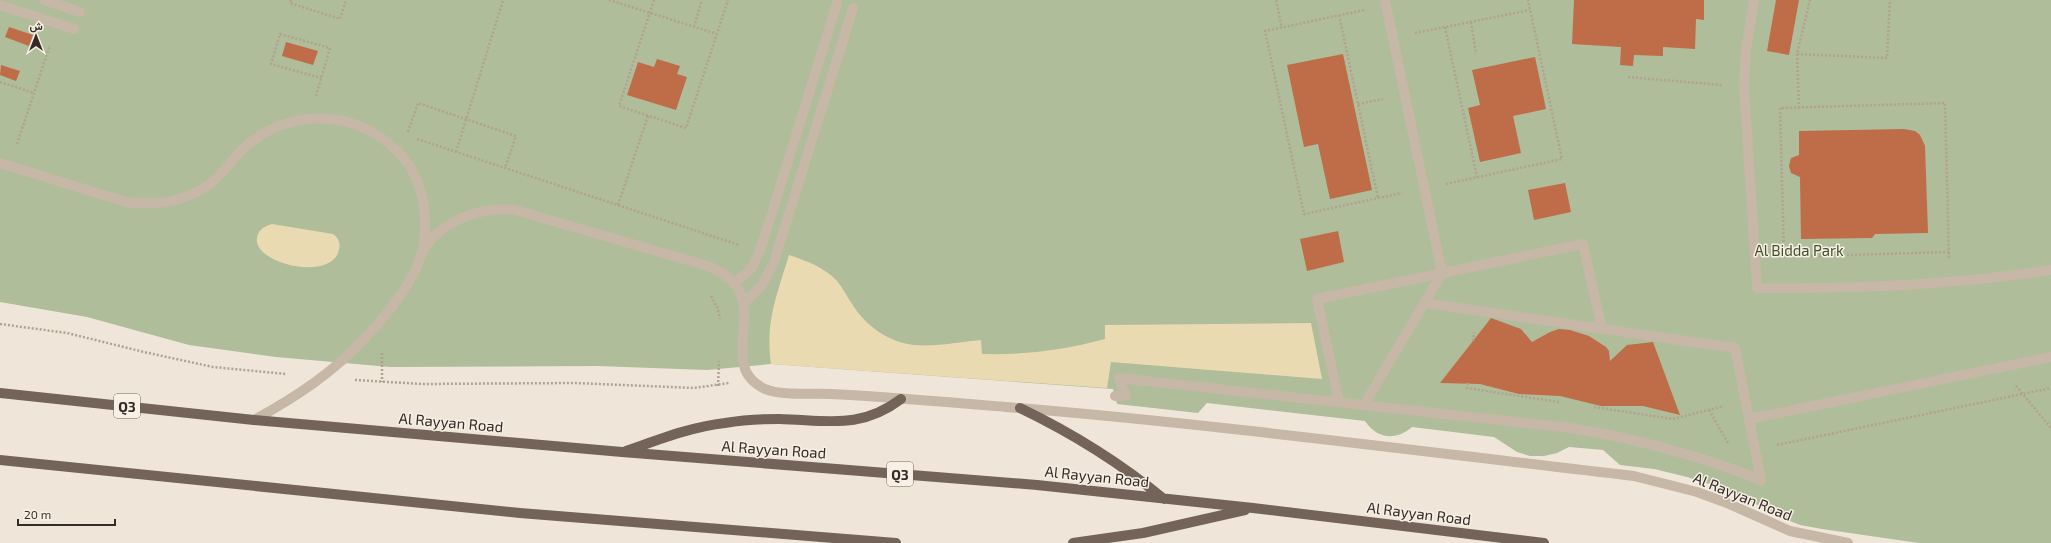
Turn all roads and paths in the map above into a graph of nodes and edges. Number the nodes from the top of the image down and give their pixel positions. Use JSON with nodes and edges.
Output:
{"nodes":[{"id":1,"x":44,"y":0,"type":"edge"},
{"id":2,"x":291,"y":0,"type":"edge"},
{"id":3,"x":346,"y":0,"type":"edge"},
{"id":4,"x":503,"y":0,"type":"edge"},
{"id":5,"x":609,"y":0,"type":"edge"},
{"id":6,"x":654,"y":0,"type":"edge"},
{"id":7,"x":702,"y":0,"type":"edge"},
{"id":8,"x":728,"y":0,"type":"edge"},
{"id":9,"x":1276,"y":0,"type":"edge"},
{"id":10,"x":1385,"y":0,"type":"edge"},
{"id":11,"x":1754,"y":0,"type":"edge"},
{"id":12,"x":1810,"y":0,"type":"edge"},
{"id":13,"x":1890,"y":0,"type":"edge"},
{"id":14,"x":837,"y":3,"type":"dead end"},
{"id":15,"x":0,"y":5,"type":"edge"},
{"id":16,"x":853,"y":8,"type":"dead end"},
{"id":17,"x":1530,"y":10,"type":"dead end"},
{"id":18,"x":80,"y":12,"type":"dead end"},
{"id":19,"x":650,"y":12,"type":"junction"},
{"id":20,"x":1340,"y":15,"type":"dead end"},
{"id":21,"x":1470,"y":22,"type":"junction"},
{"id":22,"x":694,"y":27,"type":"junction"},
{"id":23,"x":1446,"y":27,"type":"junction"},
{"id":24,"x":1282,"y":28,"type":"dead end"},
{"id":25,"x":74,"y":29,"type":"dead end"},
{"id":26,"x":717,"y":34,"type":"junction"},
{"id":27,"x":1392,"y":38,"type":"junction"},
{"id":28,"x":51,"y":42,"type":"dead end"},
{"id":29,"x":1476,"y":54,"type":"dead end"},
{"id":30,"x":1797,"y":54,"type":"junction"},
{"id":31,"x":1628,"y":77,"type":"dead end"},
{"id":32,"x":321,"y":78,"type":"junction"},
{"id":33,"x":0,"y":82,"type":"edge"},
{"id":34,"x":1744,"y":86,"type":"junction"},
{"id":35,"x":34,"y":93,"type":"junction"},
{"id":36,"x":1799,"y":108,"type":"junction"},
{"id":37,"x":648,"y":116,"type":"junction"},
{"id":38,"x":310,"y":118,"type":"junction"},
{"id":39,"x":466,"y":119,"type":"junction"},
{"id":40,"x":407,"y":136,"type":"dead end"},
{"id":41,"x":412,"y":137,"type":"dead end"},
{"id":42,"x":456,"y":152,"type":"junction"},
{"id":43,"x":5,"y":164,"type":"edge"},
{"id":44,"x":505,"y":168,"type":"junction"},
{"id":45,"x":1477,"y":177,"type":"dead end"},
{"id":46,"x":1378,"y":198,"type":"dead end"},
{"id":47,"x":618,"y":205,"type":"junction"},
{"id":48,"x":742,"y":246,"type":"dead end"},
{"id":49,"x":423,"y":251,"type":"junction"},
{"id":50,"x":2051,"y":270,"type":"edge"},
{"id":51,"x":1442,"y":273,"type":"junction"},
{"id":52,"x":735,"y":283,"type":"junction"},
{"id":53,"x":708,"y":292,"type":"dead end"},
{"id":54,"x":744,"y":303,"type":"junction"},
{"id":55,"x":1424,"y":304,"type":"junction"},
{"id":56,"x":0,"y":324,"type":"edge"},
{"id":57,"x":720,"y":325,"type":"dead end"},
{"id":58,"x":1602,"y":329,"type":"junction"},
{"id":59,"x":382,"y":349,"type":"dead end"},
{"id":60,"x":719,"y":354,"type":"dead end"},
{"id":61,"x":2051,"y":357,"type":"edge"},
{"id":62,"x":2001,"y":367,"type":"junction"},
{"id":63,"x":749,"y":376,"type":"junction"},
{"id":64,"x":322,"y":378,"type":"junction"},
{"id":65,"x":382,"y":382,"type":"junction"},
{"id":66,"x":1468,"y":383,"type":"dead end"},
{"id":67,"x":718,"y":386,"type":"junction"},
{"id":68,"x":2051,"y":388,"type":"edge"},
{"id":69,"x":0,"y":392,"type":"edge"},
{"id":70,"x":2022,"y":394,"type":"junction"},
{"id":71,"x":1115,"y":396,"type":"dead end"},
{"id":72,"x":901,"y":398,"type":"junction"},
{"id":73,"x":1745,"y":401,"type":"junction"},
{"id":74,"x":1339,"y":402,"type":"junction"},
{"id":75,"x":1560,"y":402,"type":"dead end"},
{"id":76,"x":1364,"y":405,"type":"junction"},
{"id":77,"x":1590,"y":407,"type":"dead end"},
{"id":78,"x":1020,"y":408,"type":"junction"},
{"id":79,"x":1709,"y":410,"type":"junction"},
{"id":80,"x":1749,"y":419,"type":"junction"},
{"id":81,"x":254,"y":420,"type":"junction"},
{"id":82,"x":2051,"y":428,"type":"edge"},
{"id":83,"x":1729,"y":445,"type":"dead end"},
{"id":84,"x":1755,"y":449,"type":"junction"},
{"id":85,"x":622,"y":452,"type":"junction"},
{"id":86,"x":0,"y":460,"type":"edge"},
{"id":87,"x":1164,"y":499,"type":"junction"},
{"id":88,"x":1253,"y":508,"type":"junction"},
{"id":89,"x":896,"y":543,"type":"edge"},
{"id":90,"x":1073,"y":543,"type":"edge"},
{"id":91,"x":1544,"y":543,"type":"edge"},
{"id":92,"x":1848,"y":543,"type":"edge"}],
"edges":[{"from":1,"to":18,"type":"street"},
{"from":2,"to":3,"type":"path"},
{"from":4,"to":39,"type":"path"},
{"from":5,"to":19,"type":"path"},
{"from":6,"to":19,"type":"path"},
{"from":7,"to":22,"type":"path"},
{"from":8,"to":26,"type":"path"},
{"from":9,"to":24,"type":"path"},
{"from":10,"to":27,"type":"street"},
{"from":11,"to":34,"type":"street"},
{"from":12,"to":30,"type":"path"},
{"from":13,"to":30,"type":"path"},
{"from":14,"to":52,"type":"street"},
{"from":15,"to":25,"type":"street"},
{"from":16,"to":54,"type":"street"},
{"from":17,"to":21,"type":"path"},
{"from":19,"to":22,"type":"path"},
{"from":19,"to":37,"type":"path"},
{"from":20,"to":46,"type":"path"},
{"from":21,"to":23,"type":"path"},
{"from":21,"to":29,"type":"path"},
{"from":22,"to":26,"type":"path"},
{"from":23,"to":27,"type":"path"},
{"from":23,"to":45,"type":"path"},
{"from":26,"to":37,"type":"path"},
{"from":27,"to":51,"type":"street"},
{"from":28,"to":35,"type":"path"},
{"from":30,"to":36,"type":"path"},
{"from":31,"to":34,"type":"path"},
{"from":32,"to":32,"type":"path"},
{"from":32,"to":38,"type":"path"},
{"from":33,"to":35,"type":"path"},
{"from":34,"to":50,"type":"street"},
{"from":35,"to":43,"type":"path"},
{"from":36,"to":36,"type":"path"},
{"from":37,"to":47,"type":"path"},
{"from":38,"to":43,"type":"street"},
{"from":38,"to":49,"type":"street"},
{"from":39,"to":40,"type":"path"},
{"from":39,"to":42,"type":"path"},
{"from":39,"to":44,"type":"path"},
{"from":41,"to":42,"type":"path"},
{"from":42,"to":44,"type":"path"},
{"from":44,"to":47,"type":"path"},
{"from":47,"to":48,"type":"path"},
{"from":49,"to":52,"type":"street"},
{"from":49,"to":64,"type":"street"},
{"from":51,"to":55,"type":"street"},
{"from":51,"to":58,"type":"street"},
{"from":51,"to":74,"type":"street"},
{"from":52,"to":54,"type":"street"},
{"from":53,"to":57,"type":"path"},
{"from":54,"to":63,"type":"street"},
{"from":55,"to":58,"type":"street"},
{"from":55,"to":76,"type":"street"},
{"from":56,"to":64,"type":"path"},
{"from":58,"to":73,"type":"street"},
{"from":59,"to":65,"type":"path"},
{"from":60,"to":67,"type":"path"},
{"from":61,"to":62,"type":"street"},
{"from":62,"to":70,"type":"path"},
{"from":62,"to":80,"type":"street"},
{"from":63,"to":67,"type":"path"},
{"from":63,"to":72,"type":"street","name":"Al Rayyan Road"},
{"from":64,"to":65,"type":"path"},
{"from":64,"to":81,"type":"street"},
{"from":65,"to":67,"type":"path"},
{"from":66,"to":75,"type":"path"},
{"from":68,"to":70,"type":"path"},
{"from":69,"to":81,"type":"main road","name":"Al Rayyan Road","number":"Q3"},
{"from":70,"to":82,"type":"path"},
{"from":70,"to":84,"type":"path"},
{"from":71,"to":74,"type":"street"},
{"from":72,"to":78,"type":"street","name":"Al Rayyan Road"},
{"from":72,"to":85,"type":"main road"},
{"from":73,"to":79,"type":"path"},
{"from":73,"to":80,"type":"street"},
{"from":74,"to":76,"type":"street"},
{"from":76,"to":84,"type":"street"},
{"from":77,"to":79,"type":"path"},
{"from":78,"to":87,"type":"main road"},
{"from":78,"to":92,"type":"street","name":"Al Rayyan Road"},
{"from":79,"to":83,"type":"path"},
{"from":80,"to":84,"type":"street"},
{"from":81,"to":85,"type":"main road","name":"Al Rayyan Road","number":"Q3"},
{"from":85,"to":87,"type":"main road","name":"Al Rayyan Road","number":"Q3"},
{"from":86,"to":89,"type":"main road"},
{"from":87,"to":88,"type":"main road","name":"Al Rayyan Road","number":"Q3"},
{"from":88,"to":90,"type":"main road"},
{"from":88,"to":91,"type":"main road","name":"Al Rayyan Road","number":"Q3"}]}
